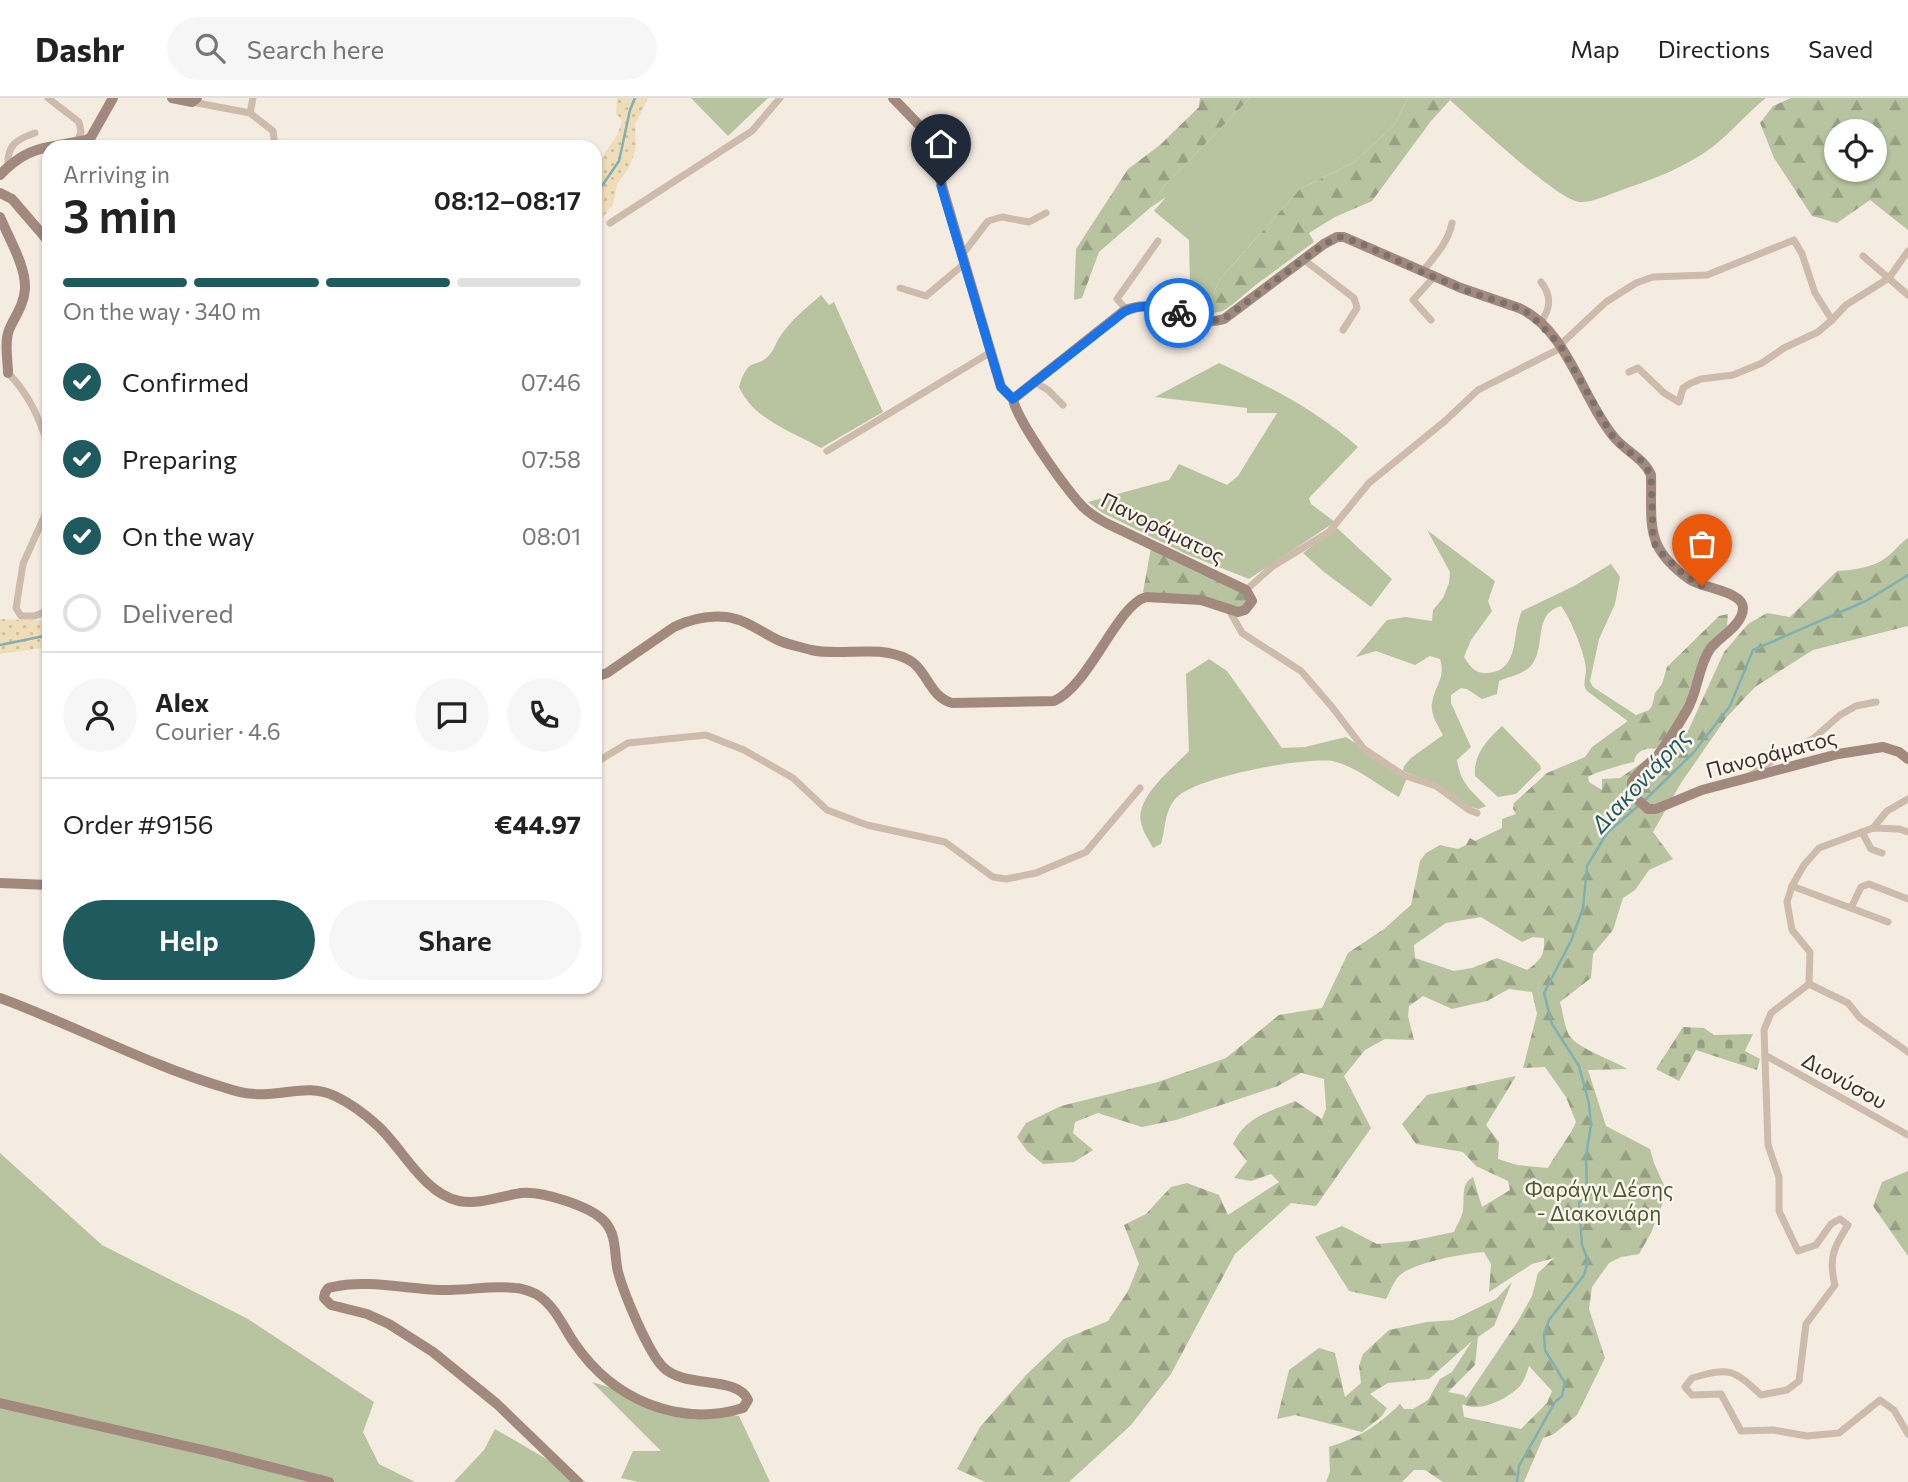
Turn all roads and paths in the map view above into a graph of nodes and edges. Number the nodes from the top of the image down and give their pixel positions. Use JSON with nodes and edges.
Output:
{"nodes":[{"id":1,"x":48,"y":98,"type":"edge"},
{"id":2,"x":113,"y":98,"type":"edge"},
{"id":3,"x":172,"y":98,"type":"edge"},
{"id":4,"x":253,"y":98,"type":"edge"},
{"id":5,"x":780,"y":98,"type":"edge"},
{"id":6,"x":893,"y":98,"type":"edge"},
{"id":7,"x":195,"y":100,"type":"edge"},
{"id":8,"x":250,"y":113,"type":"junction"},
{"id":9,"x":35,"y":133,"type":"dead end"},
{"id":10,"x":78,"y":140,"type":"edge"},
{"id":11,"x":87,"y":140,"type":"edge"},
{"id":12,"x":274,"y":140,"type":"edge"},
{"id":13,"x":42,"y":148,"type":"edge"},
{"id":14,"x":8,"y":166,"type":"junction"},
{"id":15,"x":0,"y":175,"type":"edge"},
{"id":16,"x":0,"y":193,"type":"edge"},
{"id":17,"x":1046,"y":213,"type":"dead end"},
{"id":18,"x":0,"y":217,"type":"edge"},
{"id":19,"x":610,"y":223,"type":"dead end"},
{"id":20,"x":1452,"y":223,"type":"dead end"},
{"id":21,"x":42,"y":234,"type":"edge"},
{"id":22,"x":1158,"y":242,"type":"dead end"},
{"id":23,"x":1908,"y":251,"type":"edge"},
{"id":24,"x":1863,"y":256,"type":"dead end"},
{"id":25,"x":1303,"y":259,"type":"junction"},
{"id":26,"x":963,"y":260,"type":"junction"},
{"id":27,"x":1422,"y":272,"type":"junction"},
{"id":28,"x":1434,"y":277,"type":"junction"},
{"id":29,"x":1889,"y":278,"type":"junction"},
{"id":30,"x":1541,"y":282,"type":"dead end"},
{"id":31,"x":900,"y":288,"type":"dead end"},
{"id":32,"x":1908,"y":295,"type":"edge"},
{"id":33,"x":1127,"y":310,"type":"junction"},
{"id":34,"x":1431,"y":320,"type":"dead end"},
{"id":35,"x":1832,"y":320,"type":"junction"},
{"id":36,"x":1540,"y":324,"type":"junction"},
{"id":37,"x":5,"y":329,"type":"edge"},
{"id":38,"x":1343,"y":330,"type":"dead end"},
{"id":39,"x":1561,"y":346,"type":"junction"},
{"id":40,"x":990,"y":352,"type":"junction"},
{"id":41,"x":4,"y":371,"type":"edge"},
{"id":42,"x":1629,"y":372,"type":"dead end"},
{"id":43,"x":1033,"y":382,"type":"junction"},
{"id":44,"x":1013,"y":399,"type":"junction"},
{"id":45,"x":1063,"y":405,"type":"dead end"},
{"id":46,"x":42,"y":428,"type":"edge"},
{"id":47,"x":827,"y":451,"type":"dead end"},
{"id":48,"x":42,"y":522,"type":"edge"},
{"id":49,"x":1246,"y":590,"type":"junction"},
{"id":50,"x":1230,"y":610,"type":"junction"},
{"id":51,"x":42,"y":612,"type":"edge"},
{"id":52,"x":602,"y":675,"type":"edge"},
{"id":53,"x":1876,"y":702,"type":"dead end"},
{"id":54,"x":1908,"y":759,"type":"edge"},
{"id":55,"x":602,"y":760,"type":"edge"},
{"id":56,"x":1745,"y":780,"type":"junction"},
{"id":57,"x":1140,"y":788,"type":"dead end"},
{"id":58,"x":1908,"y":799,"type":"edge"},
{"id":59,"x":1477,"y":813,"type":"dead end"},
{"id":60,"x":1873,"y":828,"type":"junction"},
{"id":61,"x":1862,"y":832,"type":"junction"},
{"id":62,"x":1908,"y":832,"type":"edge"},
{"id":63,"x":1882,"y":853,"type":"dead end"},
{"id":64,"x":0,"y":883,"type":"edge"},
{"id":65,"x":42,"y":885,"type":"edge"},
{"id":66,"x":1793,"y":886,"type":"junction"},
{"id":67,"x":1908,"y":899,"type":"edge"},
{"id":68,"x":1851,"y":908,"type":"junction"},
{"id":69,"x":1888,"y":922,"type":"dead end"},
{"id":70,"x":1809,"y":984,"type":"junction"},
{"id":71,"x":0,"y":998,"type":"edge"},
{"id":72,"x":1908,"y":1052,"type":"edge"},
{"id":73,"x":1765,"y":1055,"type":"junction"},
{"id":74,"x":1908,"y":1135,"type":"edge"},
{"id":75,"x":0,"y":1403,"type":"edge"},
{"id":76,"x":1908,"y":1434,"type":"edge"},
{"id":77,"x":329,"y":1482,"type":"edge"},
{"id":78,"x":578,"y":1482,"type":"edge"}],
"edges":[{"from":1,"to":10,"type":"street"},
{"from":2,"to":11,"type":"main road"},
{"from":3,"to":7,"type":"main road"},
{"from":4,"to":8,"type":"street"},
{"from":5,"to":19,"type":"street"},
{"from":6,"to":26,"type":"main road","name":"Πανοράματος"},
{"from":7,"to":8,"type":"street"},
{"from":8,"to":12,"type":"street"},
{"from":9,"to":14,"type":"street"},
{"from":13,"to":14,"type":"main road"},
{"from":14,"to":15,"type":"main road"},
{"from":16,"to":21,"type":"main road"},
{"from":17,"to":26,"type":"street"},
{"from":18,"to":37,"type":"main road"},
{"from":20,"to":27,"type":"street"},
{"from":22,"to":33,"type":"street"},
{"from":23,"to":29,"type":"street"},
{"from":24,"to":29,"type":"street"},
{"from":25,"to":27,"type":"main road","name":"Πανοράματος"},
{"from":25,"to":33,"type":"main road","name":"Πανοράματος"},
{"from":25,"to":38,"type":"street"},
{"from":26,"to":31,"type":"street"},
{"from":26,"to":40,"type":"main road","name":"Πανοράματος"},
{"from":27,"to":28,"type":"main road","name":"Πανοράματος"},
{"from":28,"to":34,"type":"street"},
{"from":28,"to":36,"type":"main road","name":"Πανοράματος"},
{"from":29,"to":32,"type":"street"},
{"from":29,"to":35,"type":"street"},
{"from":30,"to":36,"type":"street"},
{"from":33,"to":43,"type":"main road"},
{"from":35,"to":39,"type":"street"},
{"from":35,"to":42,"type":"street"},
{"from":36,"to":39,"type":"main road","name":"Πανοράματος"},
{"from":37,"to":41,"type":"main road"},
{"from":39,"to":49,"type":"street"},
{"from":39,"to":56,"type":"main road","name":"Πανοράματος"},
{"from":40,"to":44,"type":"main road","name":"Πανοράματος"},
{"from":40,"to":47,"type":"street"},
{"from":41,"to":46,"type":"street"},
{"from":43,"to":44,"type":"main road"},
{"from":43,"to":45,"type":"street"},
{"from":44,"to":49,"type":"main road","name":"Πανοράματος"},
{"from":48,"to":51,"type":"street"},
{"from":49,"to":50,"type":"main road"},
{"from":50,"to":52,"type":"main road"},
{"from":50,"to":59,"type":"street"},
{"from":53,"to":56,"type":"street"},
{"from":54,"to":56,"type":"main road","name":"Πανοράματος"},
{"from":55,"to":57,"type":"street"},
{"from":58,"to":60,"type":"street"},
{"from":60,"to":61,"type":"street"},
{"from":60,"to":62,"type":"street"},
{"from":61,"to":63,"type":"street"},
{"from":61,"to":66,"type":"street"},
{"from":64,"to":65,"type":"main road"},
{"from":66,"to":68,"type":"street"},
{"from":66,"to":70,"type":"street"},
{"from":67,"to":68,"type":"street"},
{"from":68,"to":69,"type":"street"},
{"from":70,"to":72,"type":"street"},
{"from":70,"to":73,"type":"street"},
{"from":71,"to":78,"type":"main road"},
{"from":73,"to":74,"type":"street","name":"Διονύσου"},
{"from":73,"to":76,"type":"street"},
{"from":75,"to":77,"type":"main road"}]}
